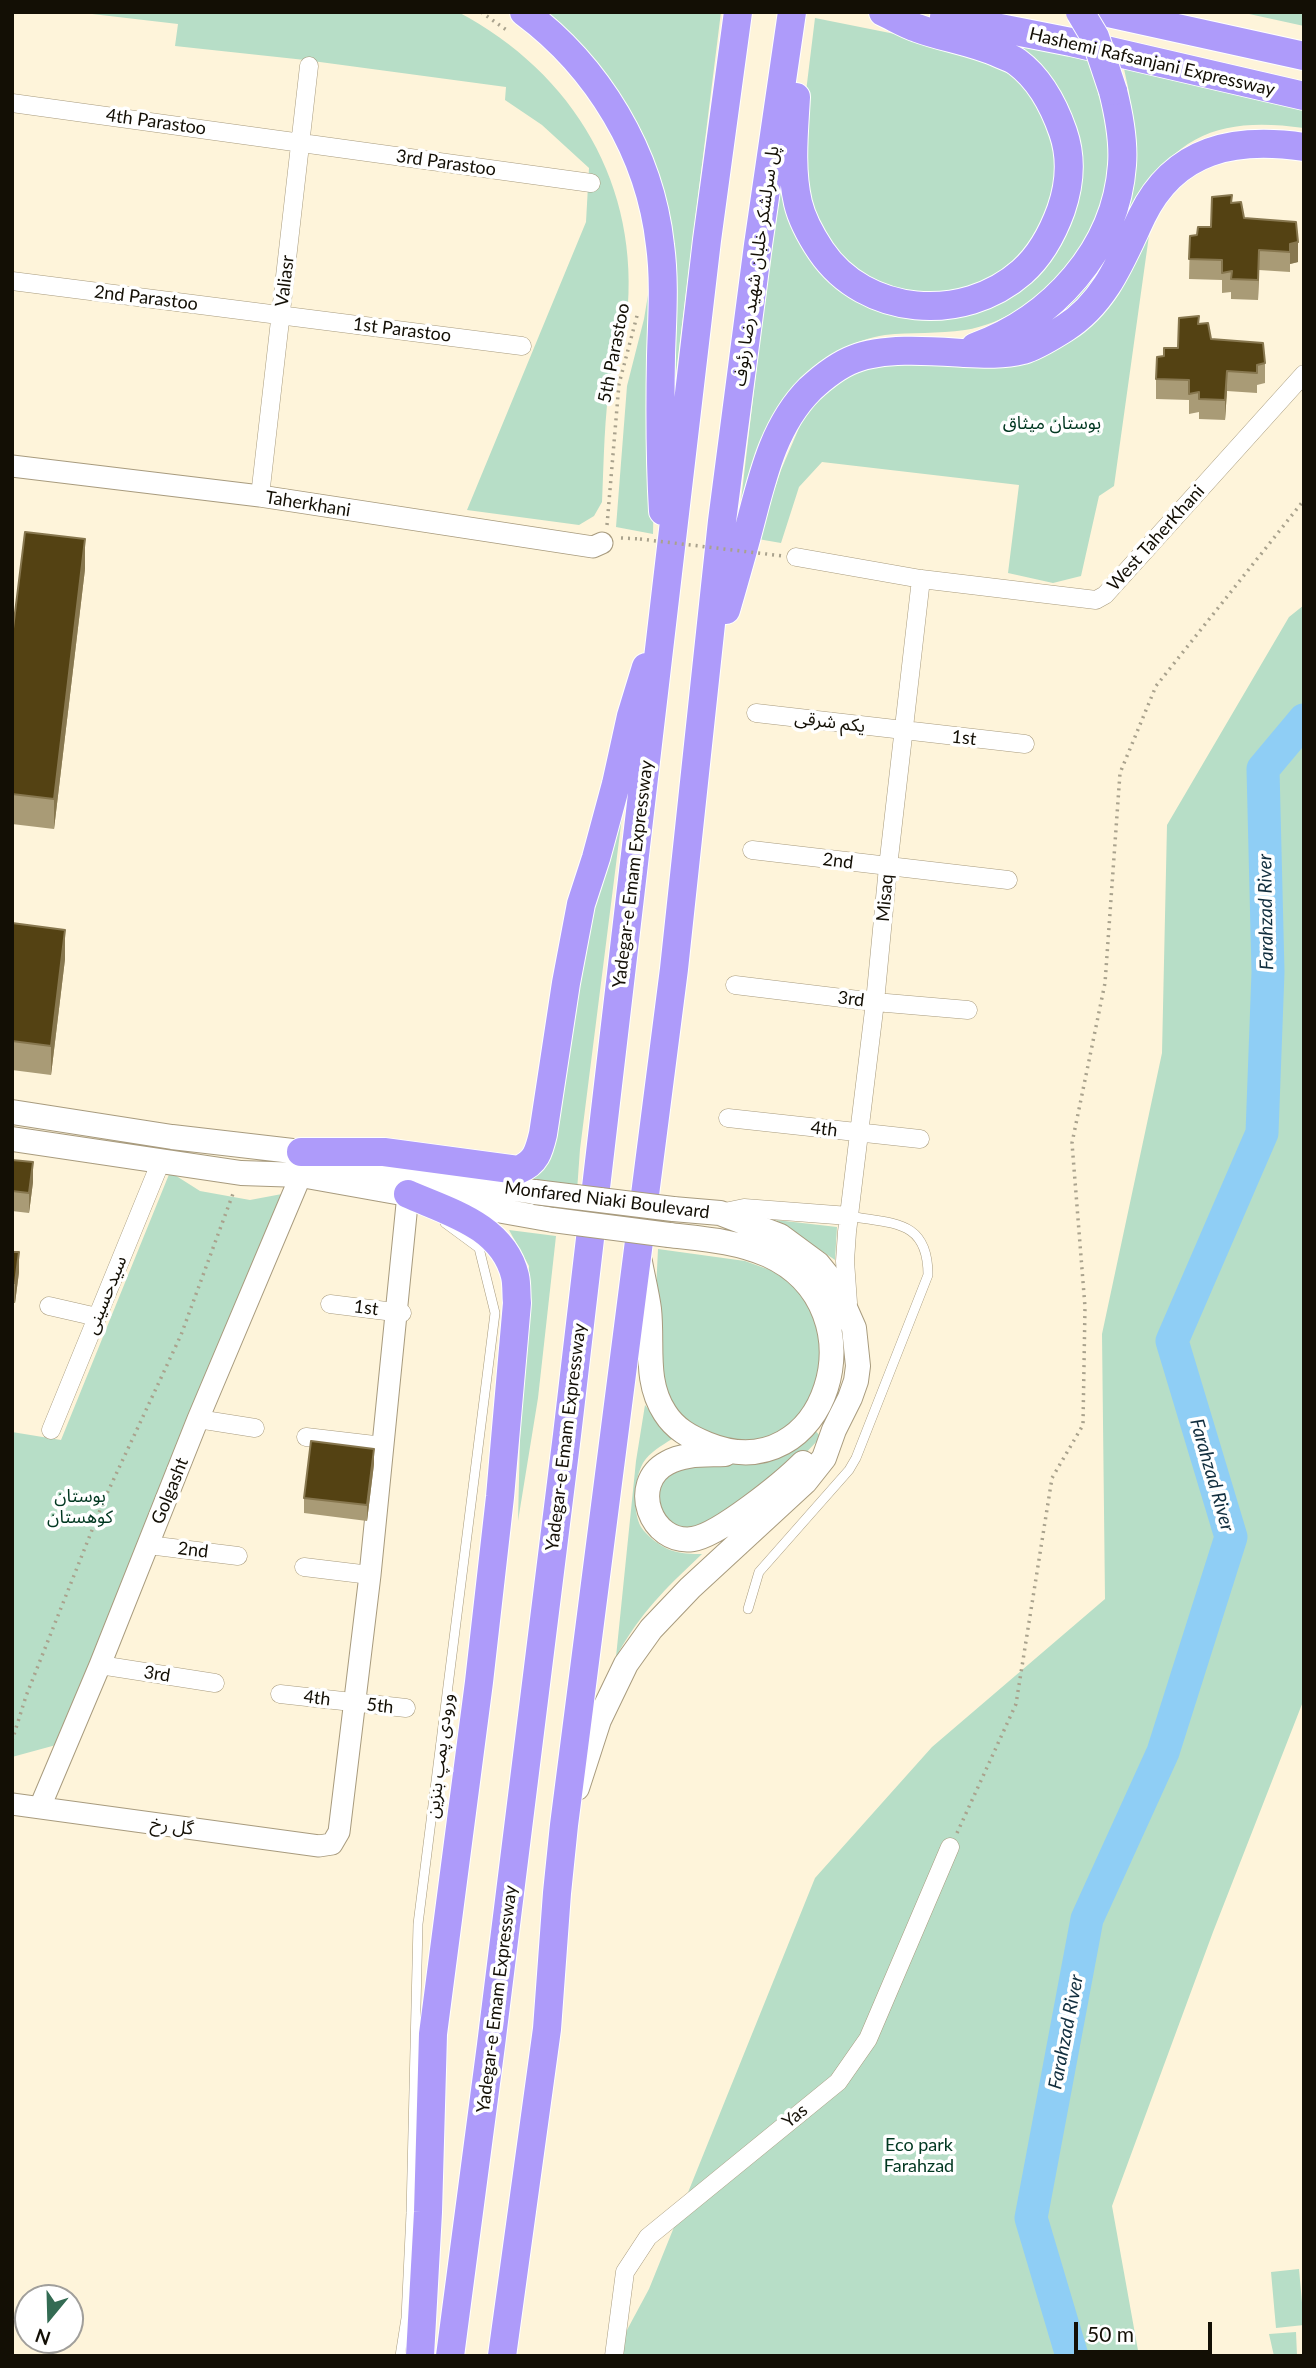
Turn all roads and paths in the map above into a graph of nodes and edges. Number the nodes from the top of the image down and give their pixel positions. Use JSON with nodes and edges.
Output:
{"nodes":[{"id":1,"x":481,"y":12,"type":"edge"},
{"id":2,"x":883,"y":12,"type":"edge"},
{"id":3,"x":917,"y":12,"type":"edge"},
{"id":4,"x":1080,"y":12,"type":"edge"},
{"id":5,"x":1104,"y":12,"type":"edge"},
{"id":6,"x":738,"y":14,"type":"edge"},
{"id":7,"x":791,"y":20,"type":"edge"},
{"id":8,"x":517,"y":22,"type":"edge"},
{"id":9,"x":1304,"y":56,"type":"edge"},
{"id":10,"x":309,"y":66,"type":"dead end"},
{"id":11,"x":1304,"y":96,"type":"edge"},
{"id":12,"x":12,"y":103,"type":"edge"},
{"id":13,"x":301,"y":142,"type":"junction"},
{"id":14,"x":1304,"y":147,"type":"edge"},
{"id":15,"x":591,"y":183,"type":"dead end"},
{"id":16,"x":12,"y":281,"type":"edge"},
{"id":17,"x":638,"y":311,"type":"dead end"},
{"id":18,"x":281,"y":315,"type":"junction"},
{"id":19,"x":522,"y":346,"type":"dead end"},
{"id":20,"x":959,"y":352,"type":"junction"},
{"id":21,"x":1304,"y":374,"type":"edge"},
{"id":22,"x":12,"y":466,"type":"edge"},
{"id":23,"x":260,"y":496,"type":"junction"},
{"id":24,"x":1304,"y":500,"type":"edge"},
{"id":25,"x":604,"y":540,"type":"junction"},
{"id":26,"x":789,"y":557,"type":"joint"},
{"id":27,"x":921,"y":579,"type":"junction"},
{"id":28,"x":667,"y":594,"type":"junction"},
{"id":29,"x":704,"y":690,"type":"junction"},
{"id":30,"x":756,"y":713,"type":"dead end"},
{"id":31,"x":904,"y":731,"type":"junction"},
{"id":32,"x":1025,"y":744,"type":"dead end"},
{"id":33,"x":752,"y":850,"type":"dead end"},
{"id":34,"x":888,"y":867,"type":"junction"},
{"id":35,"x":1008,"y":880,"type":"dead end"},
{"id":36,"x":735,"y":985,"type":"dead end"},
{"id":37,"x":875,"y":1002,"type":"junction"},
{"id":38,"x":968,"y":1010,"type":"dead end"},
{"id":39,"x":12,"y":1095,"type":"edge"},
{"id":40,"x":12,"y":1112,"type":"edge"},
{"id":41,"x":728,"y":1118,"type":"dead end"},
{"id":42,"x":105,"y":1125,"type":"junction"},
{"id":43,"x":859,"y":1133,"type":"junction"},
{"id":44,"x":12,"y":1139,"type":"edge"},
{"id":45,"x":920,"y":1139,"type":"dead end"},
{"id":46,"x":161,"y":1161,"type":"junction"},
{"id":47,"x":301,"y":1164,"type":"junction"},
{"id":48,"x":241,"y":1173,"type":"junction"},
{"id":49,"x":408,"y":1194,"type":"junction"},
{"id":50,"x":720,"y":1213,"type":"junction"},
{"id":51,"x":849,"y":1216,"type":"junction"},
{"id":52,"x":639,"y":1251,"type":"junction"},
{"id":53,"x":330,"y":1304,"type":"dead end"},
{"id":54,"x":49,"y":1306,"type":"dead end"},
{"id":55,"x":848,"y":1311,"type":"junction"},
{"id":56,"x":399,"y":1312,"type":"junction"},
{"id":57,"x":97,"y":1317,"type":"junction"},
{"id":58,"x":198,"y":1419,"type":"junction"},
{"id":59,"x":255,"y":1428,"type":"dead end"},
{"id":60,"x":51,"y":1430,"type":"dead end"},
{"id":61,"x":834,"y":1430,"type":"junction"},
{"id":62,"x":306,"y":1437,"type":"dead end"},
{"id":63,"x":383,"y":1446,"type":"junction"},
{"id":64,"x":740,"y":1454,"type":"junction"},
{"id":65,"x":148,"y":1545,"type":"junction"},
{"id":66,"x":238,"y":1556,"type":"dead end"},
{"id":67,"x":304,"y":1567,"type":"dead end"},
{"id":68,"x":370,"y":1575,"type":"junction"},
{"id":69,"x":748,"y":1609,"type":"dead end"},
{"id":70,"x":100,"y":1665,"type":"junction"},
{"id":71,"x":215,"y":1683,"type":"dead end"},
{"id":72,"x":280,"y":1694,"type":"dead end"},
{"id":73,"x":354,"y":1703,"type":"junction"},
{"id":74,"x":406,"y":1708,"type":"dead end"},
{"id":75,"x":12,"y":1741,"type":"edge"},
{"id":76,"x":12,"y":1804,"type":"edge"},
{"id":77,"x":40,"y":1807,"type":"junction"},
{"id":78,"x":565,"y":1825,"type":"junction"},
{"id":79,"x":950,"y":1847,"type":"joint"},
{"id":80,"x":400,"y":2356,"type":"edge"},
{"id":81,"x":420,"y":2356,"type":"edge"},
{"id":82,"x":450,"y":2356,"type":"edge"},
{"id":83,"x":502,"y":2356,"type":"edge"},
{"id":84,"x":614,"y":2356,"type":"edge"}],
"edges":[{"from":1,"to":8,"type":"path"},
{"from":2,"to":7,"type":"highway"},
{"from":3,"to":11,"type":"highway","name":"Hashemi Rafsanjani Expressway"},
{"from":4,"to":20,"type":"highway","bridge":true},
{"from":5,"to":9,"type":"highway"},
{"from":6,"to":28,"type":"highway","name":"Yadegar-e Emam Expressway"},
{"from":7,"to":29,"type":"highway","name":"پل سرلشکر خلبان شهید رضا رئوف"},
{"from":8,"to":28,"type":"highway"},
{"from":10,"to":13,"type":"street","name":"Valiasr"},
{"from":12,"to":13,"type":"street","name":"4th Parastoo"},
{"from":13,"to":15,"type":"street","name":"3rd Parastoo"},
{"from":13,"to":18,"type":"street","name":"Valiasr"},
{"from":14,"to":20,"type":"highway"},
{"from":16,"to":18,"type":"street","name":"2nd Parastoo"},
{"from":17,"to":25,"type":"path","name":"5th Parastoo"},
{"from":18,"to":19,"type":"street","name":"1st Parastoo"},
{"from":18,"to":23,"type":"street","name":"Valiasr"},
{"from":20,"to":29,"type":"highway"},
{"from":21,"to":27,"type":"street","name":"West TaherKhani"},
{"from":22,"to":23,"type":"street","name":"Taherkhani"},
{"from":23,"to":25,"type":"street","name":"Taherkhani"},
{"from":24,"to":79,"type":"path"},
{"from":25,"to":26,"type":"path","bridge":true},
{"from":26,"to":27,"type":"street","name":"West TaherKhani"},
{"from":27,"to":31,"type":"street","name":"Misaq"},
{"from":28,"to":47,"type":"highway"},
{"from":28,"to":82,"type":"highway","name":"Yadegar-e Emam Expressway"},
{"from":29,"to":52,"type":"highway"},
{"from":30,"to":31,"type":"street","name":"یکم شرقی"},
{"from":31,"to":32,"type":"street","name":"1st"},
{"from":31,"to":34,"type":"street","name":"Misaq"},
{"from":33,"to":34,"type":"street","name":"2nd"},
{"from":34,"to":35,"type":"street","name":"2nd"},
{"from":34,"to":37,"type":"street","name":"Misaq"},
{"from":36,"to":37,"type":"street","name":"3rd"},
{"from":37,"to":38,"type":"street","name":"3rd"},
{"from":37,"to":43,"type":"street","name":"Misaq"},
{"from":39,"to":42,"type":"main road"},
{"from":40,"to":42,"type":"main road","name":"Monfared Niaki Boulevard"},
{"from":41,"to":43,"type":"street","name":"4th"},
{"from":42,"to":47,"type":"main road","name":"Monfared Niaki Boulevard"},
{"from":43,"to":45,"type":"street","name":"4th"},
{"from":43,"to":51,"type":"street","name":"Misaq"},
{"from":44,"to":46,"type":"main road","name":"Monfared Niaki Boulevard"},
{"from":46,"to":48,"type":"main road","name":"Monfared Niaki Boulevard"},
{"from":46,"to":57,"type":"street","name":"سیدحسینی"},
{"from":47,"to":48,"type":"main road","name":"Monfared Niaki Boulevard"},
{"from":47,"to":49,"type":"main road","name":"Monfared Niaki Boulevard"},
{"from":47,"to":50,"type":"main road","name":"Monfared Niaki Boulevard","bridge":true},
{"from":47,"to":58,"type":"street","name":"Golgasht"},
{"from":48,"to":75,"type":"path"},
{"from":49,"to":56,"type":"street"},
{"from":49,"to":64,"type":"main road","name":"Monfared Niaki Boulevard","bridge":true},
{"from":49,"to":80,"type":"lane","name":"ورودی پمپ بنزین"},
{"from":49,"to":81,"type":"highway"},
{"from":50,"to":51,"type":"street"},
{"from":50,"to":55,"type":"main road","name":"Monfared Niaki Boulevard"},
{"from":51,"to":55,"type":"street","name":"Misaq"},
{"from":51,"to":69,"type":"lane"},
{"from":52,"to":64,"type":"main road"},
{"from":52,"to":78,"type":"highway"},
{"from":53,"to":56,"type":"street","name":"1st"},
{"from":54,"to":57,"type":"street"},
{"from":55,"to":61,"type":"main road","name":"Monfared Niaki Boulevard"},
{"from":56,"to":63,"type":"street"},
{"from":57,"to":60,"type":"street","name":"سیدحسینی"},
{"from":58,"to":59,"type":"street"},
{"from":58,"to":65,"type":"street","name":"Golgasht"},
{"from":61,"to":64,"type":"main road","name":"Monfared Niaki Boulevard"},
{"from":61,"to":78,"type":"main road","name":"Monfared Niaki Boulevard"},
{"from":62,"to":63,"type":"street"},
{"from":63,"to":68,"type":"street"},
{"from":65,"to":66,"type":"street","name":"2nd"},
{"from":65,"to":70,"type":"street","name":"Golgasht"},
{"from":67,"to":68,"type":"street"},
{"from":68,"to":73,"type":"street"},
{"from":70,"to":71,"type":"street","name":"3rd"},
{"from":70,"to":77,"type":"street","name":"Golgasht"},
{"from":72,"to":73,"type":"street","name":"4th"},
{"from":73,"to":74,"type":"street","name":"5th"},
{"from":73,"to":77,"type":"street","name":"گل رخ"},
{"from":76,"to":77,"type":"street","name":"گل رخ"},
{"from":78,"to":83,"type":"highway"},
{"from":79,"to":84,"type":"street","name":"Yas"}]}
